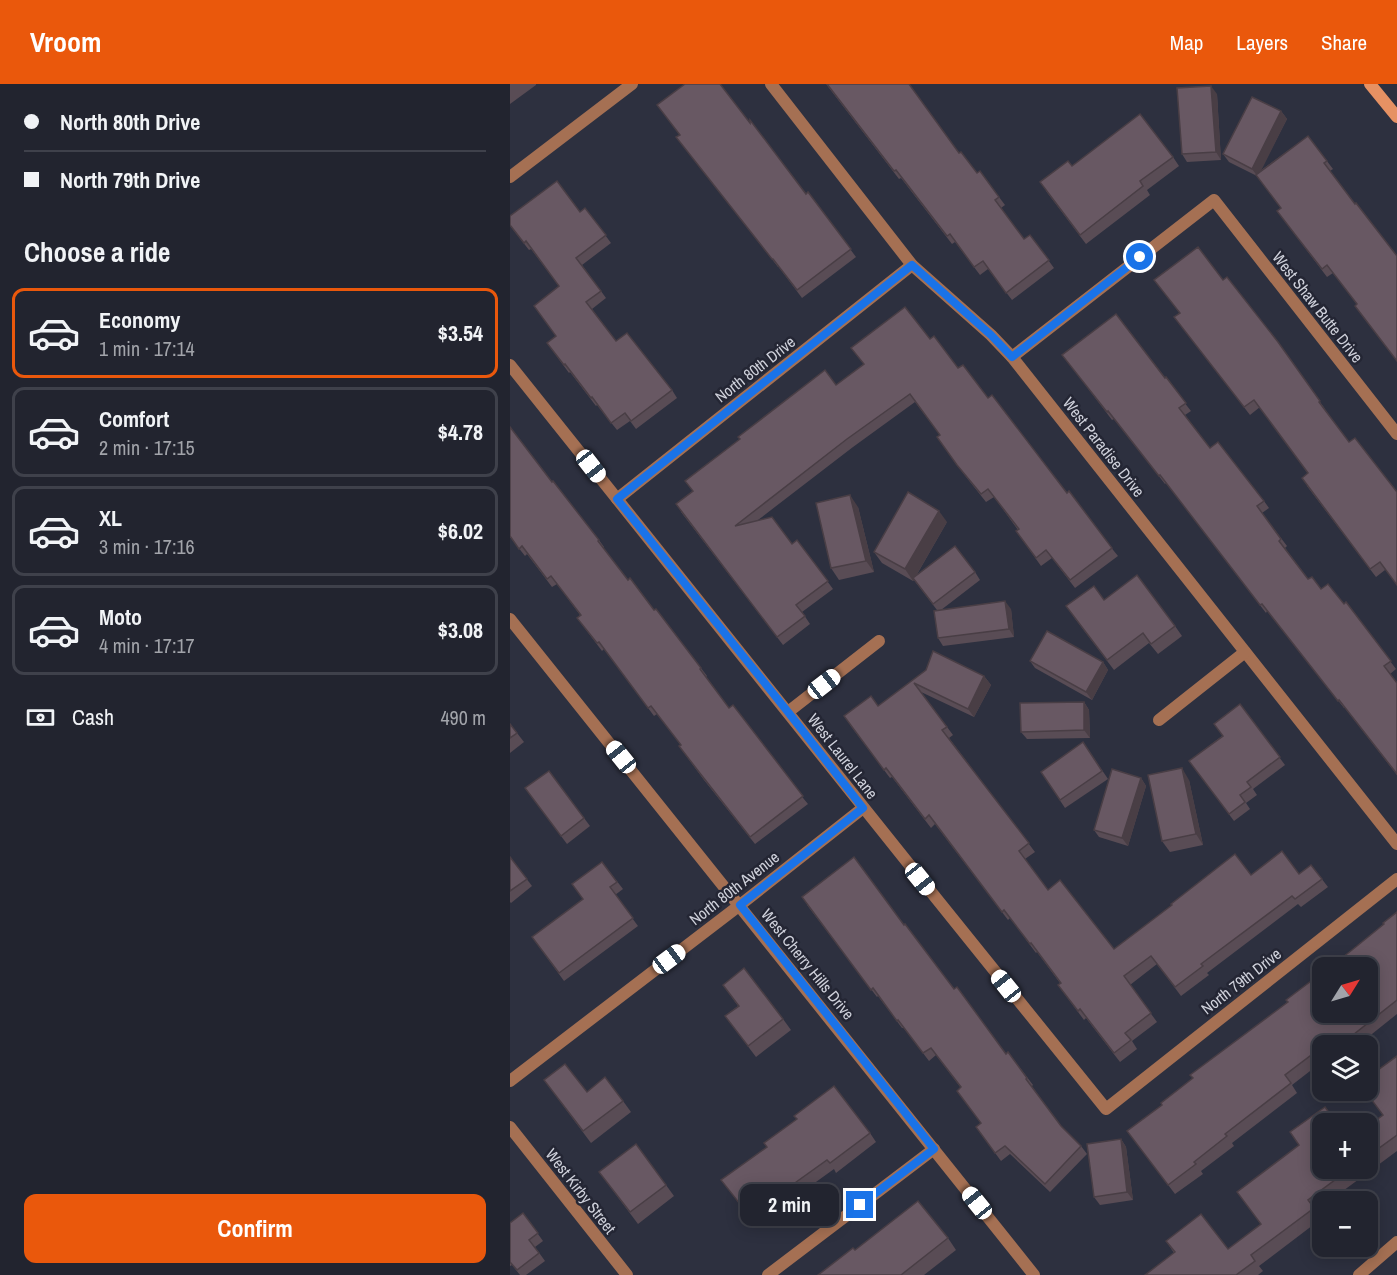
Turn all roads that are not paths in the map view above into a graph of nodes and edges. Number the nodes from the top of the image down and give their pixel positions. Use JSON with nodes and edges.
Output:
{"nodes":[{"id":1,"x":632,"y":84,"type":"edge"},
{"id":2,"x":771,"y":84,"type":"edge"},
{"id":3,"x":1371,"y":84,"type":"edge"},
{"id":4,"x":617,"y":88,"type":"edge"},
{"id":5,"x":1397,"y":117,"type":"edge"},
{"id":6,"x":510,"y":177,"type":"edge"},
{"id":7,"x":912,"y":265,"type":"junction"},
{"id":8,"x":1012,"y":357,"type":"junction"},
{"id":9,"x":510,"y":365,"type":"edge"},
{"id":10,"x":1397,"y":434,"type":"edge"},
{"id":11,"x":617,"y":499,"type":"junction"},
{"id":12,"x":512,"y":626,"type":"edge"},
{"id":13,"x":879,"y":641,"type":"dead end"},
{"id":14,"x":1245,"y":652,"type":"junction"},
{"id":15,"x":788,"y":712,"type":"junction"},
{"id":16,"x":1159,"y":720,"type":"dead end"},
{"id":17,"x":863,"y":808,"type":"junction"},
{"id":18,"x":1397,"y":844,"type":"edge"},
{"id":19,"x":1397,"y":879,"type":"edge"},
{"id":20,"x":740,"y":905,"type":"junction"},
{"id":21,"x":510,"y":1081,"type":"edge"},
{"id":22,"x":1106,"y":1109,"type":"joint"},
{"id":23,"x":510,"y":1127,"type":"edge"},
{"id":24,"x":934,"y":1149,"type":"junction"},
{"id":25,"x":1397,"y":1242,"type":"edge"},
{"id":26,"x":627,"y":1275,"type":"edge"},
{"id":27,"x":768,"y":1275,"type":"edge"},
{"id":28,"x":1034,"y":1275,"type":"edge"},
{"id":29,"x":1359,"y":1275,"type":"edge"}],
"edges":[{"from":1,"to":4,"type":"street"},
{"from":2,"to":7,"type":"street","name":"West Paradise Drive"},
{"from":3,"to":5,"type":"main road"},
{"from":4,"to":6,"type":"street"},
{"from":7,"to":8,"type":"street","name":"West Paradise Drive"},
{"from":7,"to":11,"type":"street","name":"North 80th Drive"},
{"from":8,"to":10,"type":"street","name":"West Shaw Butte Drive"},
{"from":8,"to":14,"type":"street","name":"West Paradise Drive"},
{"from":9,"to":11,"type":"street","name":"West Laurel Lane"},
{"from":11,"to":15,"type":"street","name":"West Laurel Lane"},
{"from":12,"to":20,"type":"street","name":"West Cherry Hills Drive"},
{"from":13,"to":15,"type":"street"},
{"from":14,"to":16,"type":"street"},
{"from":14,"to":18,"type":"street","name":"West Paradise Drive"},
{"from":15,"to":17,"type":"street","name":"West Laurel Lane"},
{"from":17,"to":20,"type":"street","name":"North 80th Avenue"},
{"from":17,"to":22,"type":"street","name":"West Laurel Lane"},
{"from":19,"to":22,"type":"street","name":"North 79th Drive"},
{"from":20,"to":21,"type":"street","name":"North 80th Avenue"},
{"from":20,"to":24,"type":"street","name":"West Cherry Hills Drive"},
{"from":23,"to":26,"type":"street","name":"West Kirby Street"},
{"from":24,"to":27,"type":"street"},
{"from":24,"to":28,"type":"street","name":"West Cherry Hills Drive"},
{"from":25,"to":29,"type":"street"}]}
